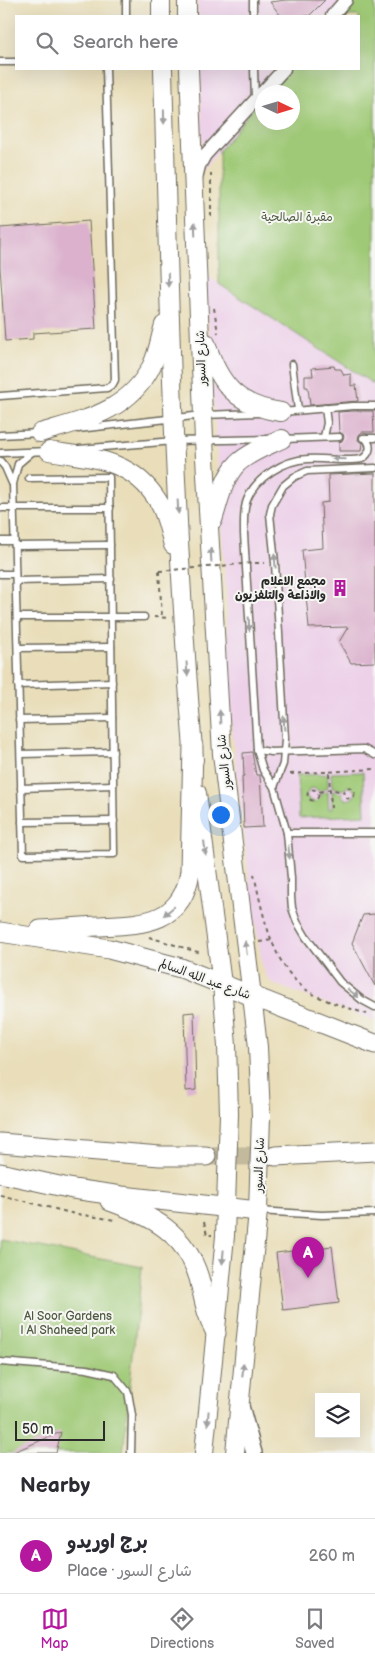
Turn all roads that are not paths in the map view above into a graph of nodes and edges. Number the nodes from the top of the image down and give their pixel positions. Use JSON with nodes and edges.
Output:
{"nodes":[{"id":1,"x":126,"y":0,"type":"edge"},
{"id":2,"x":161,"y":0,"type":"edge"},
{"id":3,"x":187,"y":0,"type":"edge"},
{"id":4,"x":253,"y":0,"type":"edge"},
{"id":5,"x":346,"y":0,"type":"edge"},
{"id":6,"x":126,"y":15,"type":"edge"},
{"id":7,"x":161,"y":15,"type":"edge"},
{"id":8,"x":187,"y":15,"type":"edge"},
{"id":9,"x":253,"y":15,"type":"edge"},
{"id":10,"x":333,"y":15,"type":"edge"},
{"id":11,"x":0,"y":62,"type":"edge"},
{"id":12,"x":15,"y":62,"type":"edge"},
{"id":13,"x":106,"y":70,"type":"edge"},
{"id":14,"x":163,"y":70,"type":"edge"},
{"id":15,"x":189,"y":70,"type":"edge"},
{"id":16,"x":254,"y":70,"type":"edge"},
{"id":17,"x":283,"y":70,"type":"edge"},
{"id":18,"x":270,"y":85,"type":"edge"},
{"id":19,"x":255,"y":101,"type":"joint"},
{"id":20,"x":194,"y":185,"type":"junction"},
{"id":21,"x":169,"y":307,"type":"junction"},
{"id":22,"x":199,"y":320,"type":"junction"},
{"id":23,"x":292,"y":364,"type":"dead end"},
{"id":24,"x":0,"y":396,"type":"edge"},
{"id":25,"x":375,"y":406,"type":"edge"},
{"id":26,"x":325,"y":408,"type":"junction"},
{"id":27,"x":289,"y":411,"type":"junction"},
{"id":28,"x":203,"y":415,"type":"junction"},
{"id":29,"x":172,"y":419,"type":"junction"},
{"id":30,"x":40,"y":433,"type":"junction"},
{"id":31,"x":0,"y":435,"type":"edge"},
{"id":32,"x":339,"y":437,"type":"dead end"},
{"id":33,"x":324,"y":438,"type":"junction"},
{"id":34,"x":375,"y":438,"type":"edge"},
{"id":35,"x":282,"y":439,"type":"junction"},
{"id":36,"x":204,"y":440,"type":"junction"},
{"id":37,"x":174,"y":441,"type":"junction"},
{"id":38,"x":40,"y":452,"type":"junction"},
{"id":39,"x":0,"y":453,"type":"edge"},
{"id":40,"x":0,"y":461,"type":"edge"},
{"id":41,"x":375,"y":468,"type":"edge"},
{"id":42,"x":29,"y":478,"type":"dead end"},
{"id":43,"x":13,"y":484,"type":"junction"},
{"id":44,"x":0,"y":508,"type":"edge"},
{"id":45,"x":13,"y":508,"type":"junction"},
{"id":46,"x":110,"y":508,"type":"junction"},
{"id":47,"x":210,"y":533,"type":"junction"},
{"id":48,"x":0,"y":541,"type":"edge"},
{"id":49,"x":14,"y":543,"type":"junction"},
{"id":50,"x":110,"y":545,"type":"junction"},
{"id":51,"x":0,"y":574,"type":"edge"},
{"id":52,"x":181,"y":576,"type":"junction"},
{"id":53,"x":16,"y":577,"type":"junction"},
{"id":54,"x":111,"y":579,"type":"junction"},
{"id":55,"x":111,"y":616,"type":"junction"},
{"id":56,"x":17,"y":617,"type":"junction"},
{"id":57,"x":144,"y":617,"type":"dead end"},
{"id":58,"x":111,"y":647,"type":"junction"},
{"id":59,"x":18,"y":648,"type":"junction"},
{"id":60,"x":112,"y":682,"type":"junction"},
{"id":61,"x":18,"y":685,"type":"junction"},
{"id":62,"x":112,"y":718,"type":"junction"},
{"id":63,"x":19,"y":720,"type":"junction"},
{"id":64,"x":193,"y":746,"type":"junction"},
{"id":65,"x":257,"y":750,"type":"junction"},
{"id":66,"x":284,"y":751,"type":"junction"},
{"id":67,"x":113,"y":752,"type":"junction"},
{"id":68,"x":20,"y":754,"type":"junction"},
{"id":69,"x":375,"y":755,"type":"edge"},
{"id":70,"x":113,"y":785,"type":"junction"},
{"id":71,"x":274,"y":787,"type":"junction"},
{"id":72,"x":21,"y":788,"type":"junction"},
{"id":73,"x":114,"y":821,"type":"junction"},
{"id":74,"x":22,"y":822,"type":"junction"},
{"id":75,"x":287,"y":833,"type":"junction"},
{"id":76,"x":375,"y":833,"type":"edge"},
{"id":77,"x":5,"y":933,"type":"edge"},
{"id":78,"x":222,"y":984,"type":"junction"},
{"id":79,"x":252,"y":996,"type":"junction"},
{"id":80,"x":375,"y":1007,"type":"edge"},
{"id":81,"x":375,"y":1044,"type":"edge"},
{"id":82,"x":0,"y":1143,"type":"edge"},
{"id":83,"x":375,"y":1151,"type":"edge"},
{"id":84,"x":206,"y":1156,"type":"tunnel mouth"},
{"id":85,"x":275,"y":1156,"type":"tunnel mouth"},
{"id":86,"x":0,"y":1173,"type":"edge"},
{"id":87,"x":73,"y":1189,"type":"junction"},
{"id":88,"x":226,"y":1208,"type":"junction"},
{"id":89,"x":258,"y":1211,"type":"junction"},
{"id":90,"x":375,"y":1213,"type":"edge"},
{"id":91,"x":216,"y":1333,"type":"junction"},
{"id":92,"x":0,"y":1362,"type":"edge"},
{"id":93,"x":240,"y":1400,"type":"junction"},
{"id":94,"x":131,"y":1453,"type":"edge"},
{"id":95,"x":204,"y":1453,"type":"edge"},
{"id":96,"x":235,"y":1453,"type":"edge"},
{"id":97,"x":254,"y":1453,"type":"edge"}],
"edges":[{"from":1,"to":6,"type":"lane"},
{"from":2,"to":7,"type":"main road"},
{"from":3,"to":8,"type":"main road"},
{"from":4,"to":9,"type":"lane"},
{"from":5,"to":10,"type":"street"},
{"from":11,"to":12,"type":"lane"},
{"from":13,"to":24,"type":"lane"},
{"from":14,"to":21,"type":"main road","one_way":true},
{"from":15,"to":20,"type":"main road","name":"شارع السور"},
{"from":16,"to":19,"type":"lane"},
{"from":17,"to":18,"type":"street"},
{"from":19,"to":20,"type":"street"},
{"from":22,"to":20,"type":"main road","name":"شارع السور","one_way":true},
{"from":21,"to":29,"type":"main road"},
{"from":21,"to":30,"type":"main road"},
{"from":22,"to":27,"type":"main road"},
{"from":22,"to":28,"type":"main road","name":"شارع السور"},
{"from":23,"to":27,"type":"lane"},
{"from":25,"to":26,"type":"lane"},
{"from":26,"to":27,"type":"lane"},
{"from":26,"to":33,"type":"lane"},
{"from":27,"to":28,"type":"lane"},
{"from":28,"to":29,"type":"lane"},
{"from":28,"to":36,"type":"main road","name":"شارع السور"},
{"from":29,"to":30,"type":"lane"},
{"from":29,"to":37,"type":"main road"},
{"from":30,"to":31,"type":"lane"},
{"from":32,"to":33,"type":"lane"},
{"from":33,"to":35,"type":"lane"},
{"from":34,"to":65,"type":"lane","one_way":true},
{"from":35,"to":36,"type":"lane"},
{"from":35,"to":47,"type":"main road"},
{"from":36,"to":37,"type":"lane"},
{"from":36,"to":47,"type":"main road","name":"شارع السور"},
{"from":37,"to":38,"type":"lane"},
{"from":37,"to":52,"type":"main road","one_way":true},
{"from":38,"to":39,"type":"lane"},
{"from":38,"to":43,"type":"lane"},
{"from":38,"to":52,"type":"main road"},
{"from":40,"to":43,"type":"lane"},
{"from":66,"to":41,"type":"lane","one_way":true},
{"from":42,"to":46,"type":"lane"},
{"from":43,"to":45,"type":"lane"},
{"from":44,"to":45,"type":"lane"},
{"from":45,"to":46,"type":"lane"},
{"from":45,"to":49,"type":"lane"},
{"from":46,"to":50,"type":"lane"},
{"from":79,"to":47,"type":"main road","name":"شارع السور","one_way":true},
{"from":48,"to":49,"type":"lane"},
{"from":49,"to":50,"type":"lane"},
{"from":49,"to":53,"type":"lane"},
{"from":50,"to":54,"type":"lane"},
{"from":51,"to":53,"type":"lane"},
{"from":52,"to":64,"type":"main road","one_way":true},
{"from":53,"to":54,"type":"lane"},
{"from":53,"to":56,"type":"lane"},
{"from":54,"to":55,"type":"lane"},
{"from":55,"to":56,"type":"lane"},
{"from":55,"to":57,"type":"lane"},
{"from":55,"to":58,"type":"lane"},
{"from":56,"to":59,"type":"lane"},
{"from":58,"to":59,"type":"lane"},
{"from":58,"to":60,"type":"lane"},
{"from":59,"to":61,"type":"lane"},
{"from":60,"to":61,"type":"lane"},
{"from":60,"to":62,"type":"lane"},
{"from":61,"to":63,"type":"lane"},
{"from":62,"to":63,"type":"lane"},
{"from":62,"to":67,"type":"lane"},
{"from":63,"to":68,"type":"lane"},
{"from":64,"to":77,"type":"main road","one_way":true},
{"from":64,"to":78,"type":"main road","one_way":true},
{"from":65,"to":66,"type":"lane"},
{"from":65,"to":71,"type":"lane"},
{"from":66,"to":69,"type":"lane"},
{"from":66,"to":71,"type":"lane"},
{"from":67,"to":68,"type":"lane"},
{"from":67,"to":70,"type":"lane"},
{"from":68,"to":72,"type":"lane"},
{"from":70,"to":72,"type":"lane"},
{"from":70,"to":73,"type":"lane"},
{"from":71,"to":75,"type":"lane"},
{"from":72,"to":74,"type":"lane"},
{"from":73,"to":74,"type":"lane"},
{"from":73,"to":74,"type":"lane"},
{"from":75,"to":76,"type":"lane"},
{"from":75,"to":80,"type":"lane","one_way":true},
{"from":77,"to":78,"type":"main road","name":"شارع عبد الله السالم"},
{"from":78,"to":79,"type":"main road","name":"شارع عبد الله السالم"},
{"from":78,"to":88,"type":"main road"},
{"from":79,"to":81,"type":"main road","name":"شارع عبد الله السالم"},
{"from":79,"to":89,"type":"main road","name":"شارع السور"},
{"from":82,"to":84,"type":"main road"},
{"from":83,"to":85,"type":"main road"},
{"from":86,"to":87,"type":"main road"},
{"from":87,"to":88,"type":"main road"},
{"from":87,"to":91,"type":"main road"},
{"from":88,"to":89,"type":"main road"},
{"from":88,"to":91,"type":"main road","one_way":true},
{"from":89,"to":90,"type":"lane"},
{"from":93,"to":89,"type":"main road","name":"شارع السور","one_way":true},
{"from":91,"to":95,"type":"main road","one_way":true},
{"from":92,"to":94,"type":"lane"},
{"from":93,"to":96,"type":"main road","name":"شارع السور"},
{"from":93,"to":97,"type":"street"}]}
